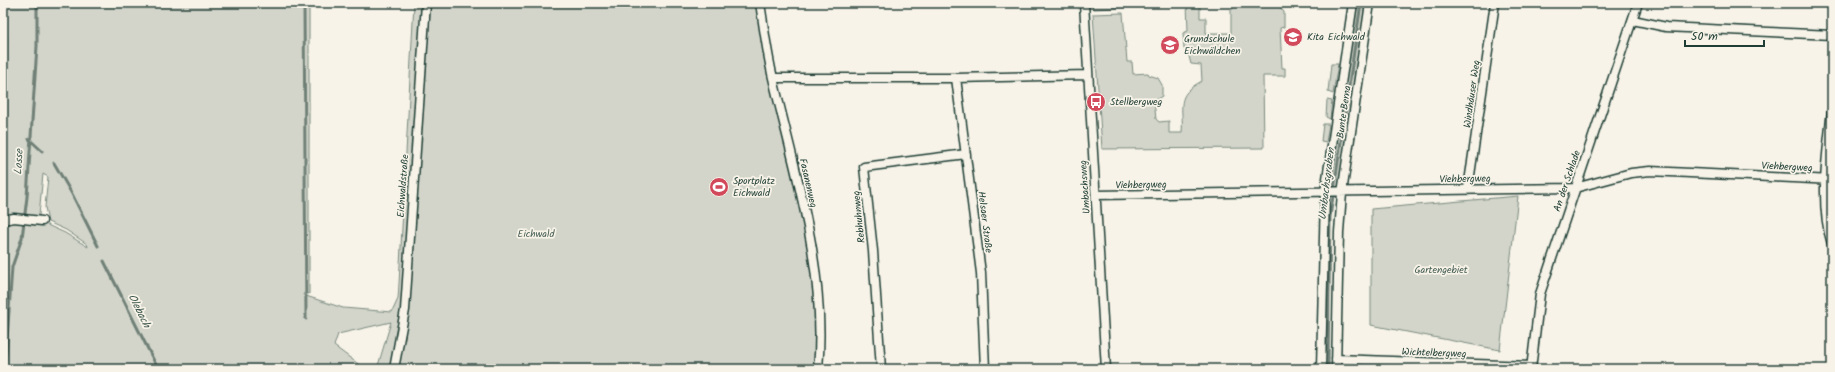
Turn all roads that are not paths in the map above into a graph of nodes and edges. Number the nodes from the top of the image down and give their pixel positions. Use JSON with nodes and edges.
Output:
{"nodes":[{"id":1,"x":426,"y":3,"type":"edge"},
{"id":2,"x":760,"y":3,"type":"edge"},
{"id":3,"x":1084,"y":3,"type":"edge"},
{"id":4,"x":1353,"y":3,"type":"edge"},
{"id":5,"x":1370,"y":3,"type":"edge"},
{"id":6,"x":1495,"y":3,"type":"edge"},
{"id":7,"x":1638,"y":3,"type":"edge"},
{"id":8,"x":1633,"y":20,"type":"junction"},
{"id":9,"x":1832,"y":35,"type":"edge"},
{"id":10,"x":1088,"y":75,"type":"junction"},
{"id":11,"x":773,"y":78,"type":"junction"},
{"id":12,"x":956,"y":78,"type":"junction"},
{"id":13,"x":1832,"y":111,"type":"edge"},
{"id":14,"x":966,"y":154,"type":"junction"},
{"id":15,"x":1829,"y":180,"type":"edge"},
{"id":16,"x":1575,"y":188,"type":"junction"},
{"id":17,"x":1468,"y":189,"type":"junction"},
{"id":18,"x":1334,"y":193,"type":"junction"},
{"id":19,"x":1096,"y":195,"type":"junction"},
{"id":20,"x":3,"y":220,"type":"edge"},
{"id":21,"x":42,"y":221,"type":"dead end"},
{"id":22,"x":1832,"y":244,"type":"edge"},
{"id":23,"x":1336,"y":359,"type":"junction"},
{"id":24,"x":1531,"y":368,"type":"edge"},
{"id":25,"x":394,"y":369,"type":"edge"},
{"id":26,"x":818,"y":369,"type":"edge"},
{"id":27,"x":881,"y":369,"type":"edge"},
{"id":28,"x":985,"y":369,"type":"edge"},
{"id":29,"x":1106,"y":369,"type":"edge"},
{"id":30,"x":1322,"y":369,"type":"edge"},
{"id":31,"x":1336,"y":369,"type":"edge"}],
"edges":[{"from":1,"to":25,"type":"street","name":"Eichwaldstraße"},
{"from":2,"to":11,"type":"street","name":"Fasanenweg"},
{"from":3,"to":10,"type":"street","name":"Umbachsweg"},
{"from":4,"to":18,"type":"street","name":"Bunte Berna"},
{"from":5,"to":18,"type":"street","name":"Bunte Berna"},
{"from":6,"to":17,"type":"street","name":"Windhäuser Weg"},
{"from":7,"to":8,"type":"street","name":"An der Schlade"},
{"from":8,"to":9,"type":"street"},
{"from":8,"to":16,"type":"street","name":"An der Schlade"},
{"from":10,"to":12,"type":"street"},
{"from":10,"to":19,"type":"street","name":"Umbachsweg"},
{"from":11,"to":12,"type":"street"},
{"from":11,"to":26,"type":"street","name":"Fasanenweg"},
{"from":12,"to":14,"type":"street","name":"Helsaer Straße"},
{"from":13,"to":15,"type":"street"},
{"from":14,"to":27,"type":"street","name":"Rebhuhnweg"},
{"from":14,"to":28,"type":"street","name":"Helsaer Straße"},
{"from":15,"to":16,"type":"street","name":"Viehbergweg"},
{"from":15,"to":22,"type":"street"},
{"from":16,"to":17,"type":"street","name":"Viehbergweg"},
{"from":16,"to":24,"type":"street","name":"An der Schlade"},
{"from":17,"to":18,"type":"street","name":"Viehbergweg"},
{"from":18,"to":19,"type":"street","name":"Viehbergweg"},
{"from":18,"to":23,"type":"street","name":"Bunte Berna"},
{"from":18,"to":30,"type":"street","name":"Bunte Berna"},
{"from":19,"to":29,"type":"street","name":"Umbachsweg"},
{"from":20,"to":21,"type":"street"},
{"from":23,"to":24,"type":"street","name":"Wichtelbergweg"},
{"from":23,"to":31,"type":"street","name":"Bunte Berna"}]}
